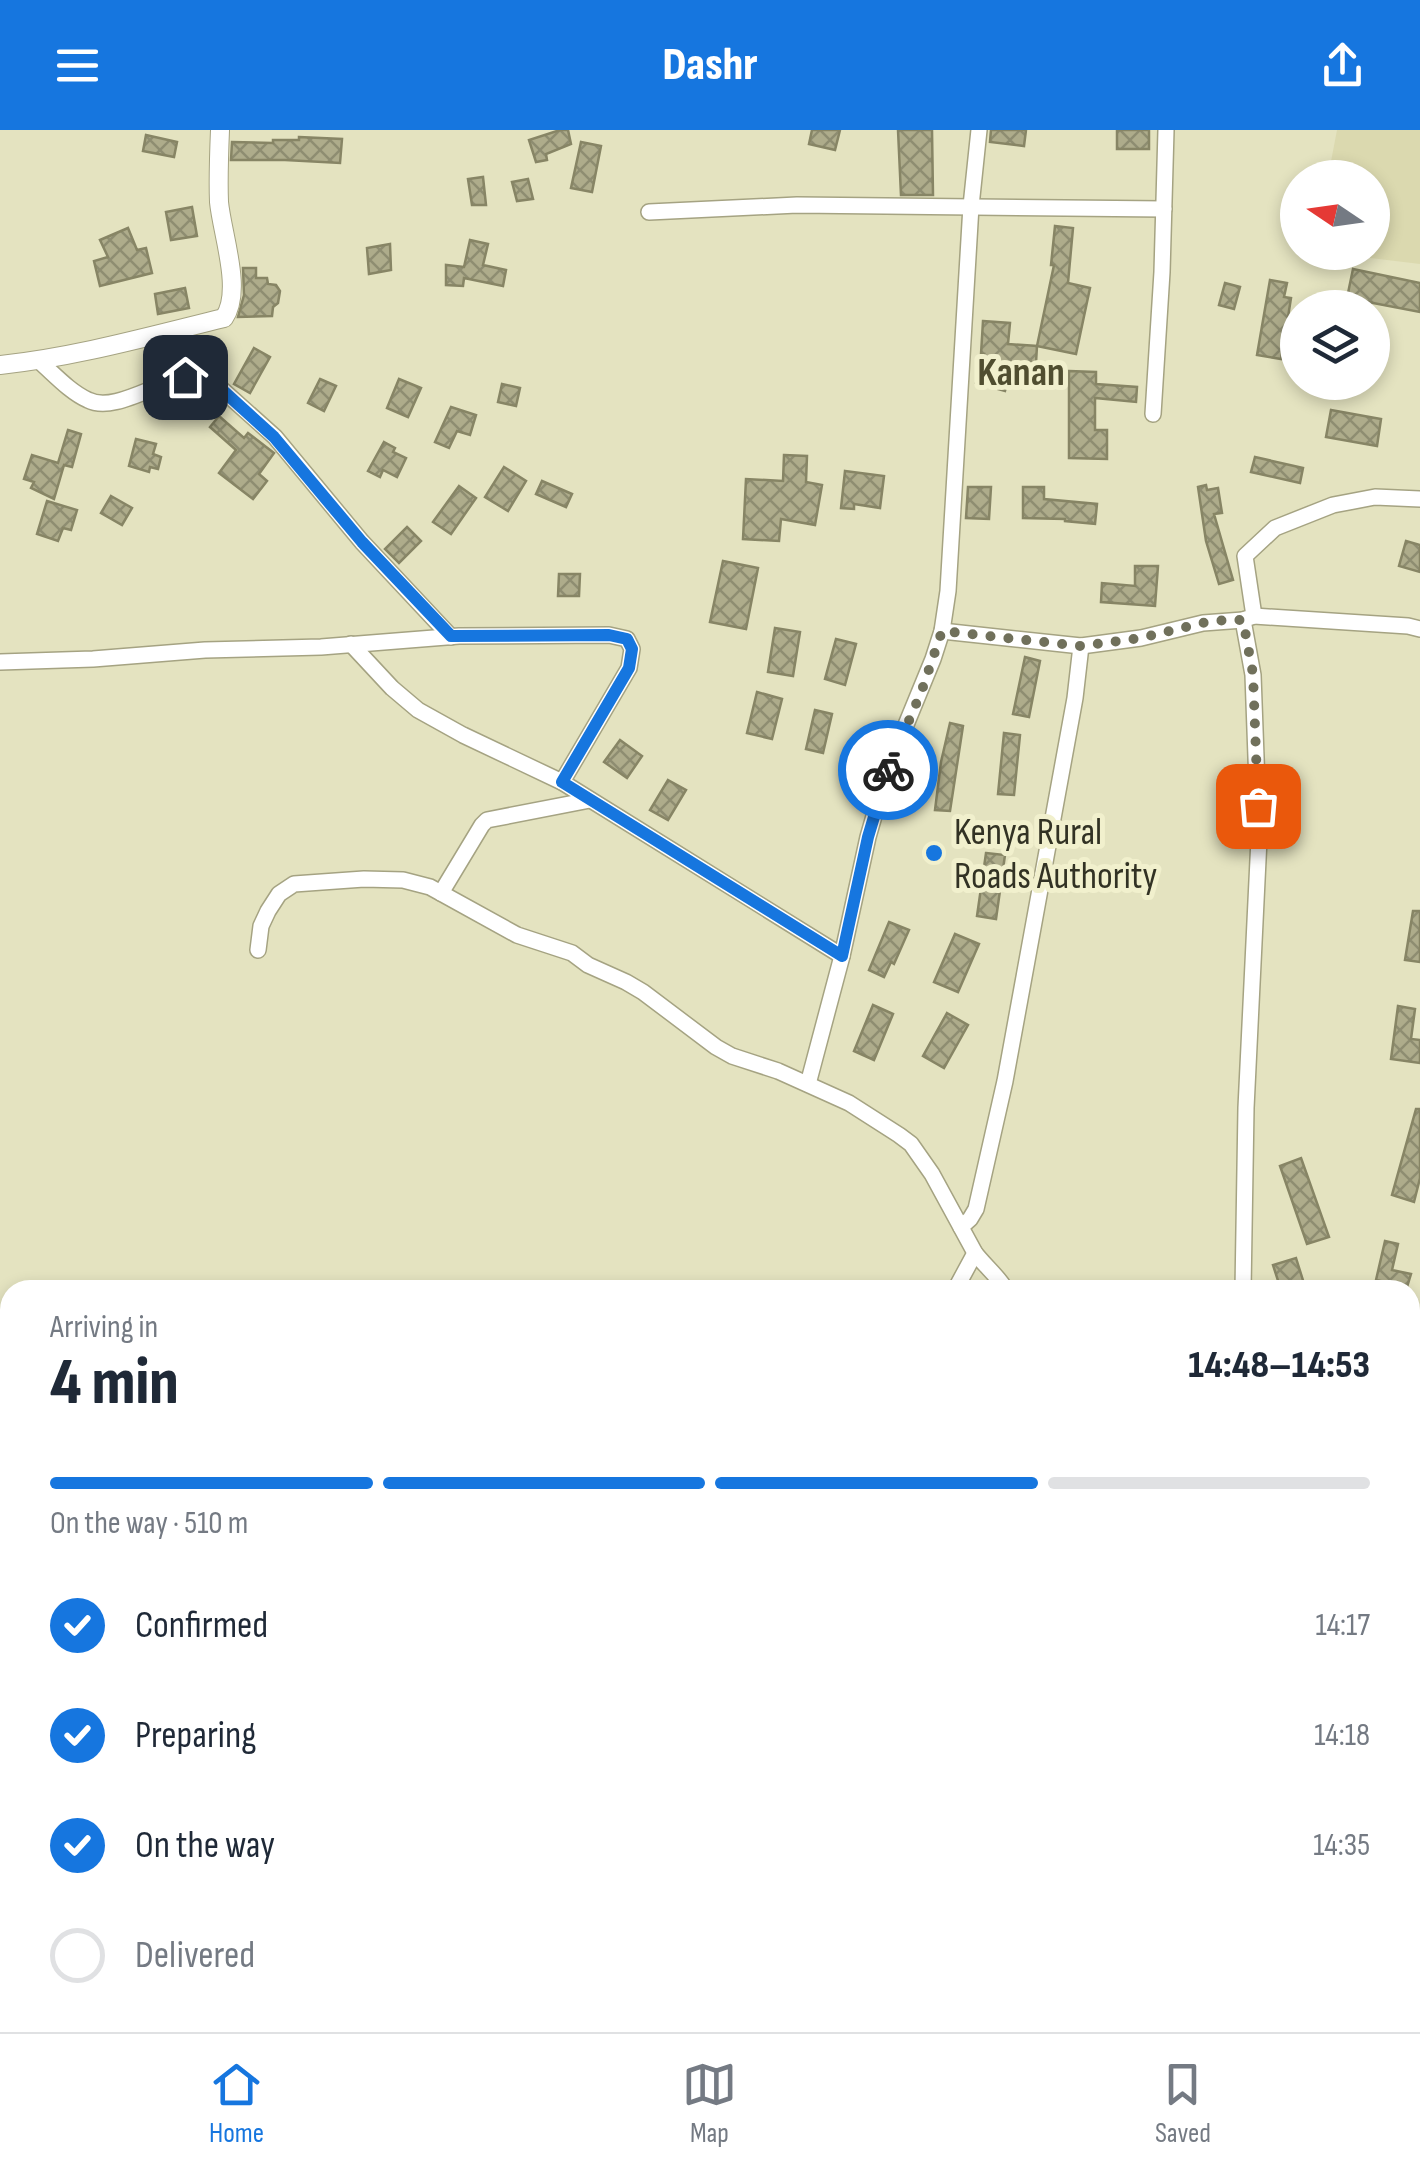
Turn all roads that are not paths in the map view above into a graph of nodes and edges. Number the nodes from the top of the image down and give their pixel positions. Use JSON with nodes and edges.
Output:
{"nodes":[{"id":1,"x":220,"y":130,"type":"edge"},
{"id":2,"x":979,"y":130,"type":"edge"},
{"id":3,"x":1166,"y":130,"type":"edge"},
{"id":4,"x":971,"y":206,"type":"junction"},
{"id":5,"x":1164,"y":209,"type":"junction"},
{"id":6,"x":649,"y":212,"type":"dead end"},
{"id":7,"x":39,"y":361,"type":"junction"},
{"id":8,"x":0,"y":365,"type":"edge"},
{"id":9,"x":1153,"y":414,"type":"dead end"},
{"id":10,"x":1420,"y":499,"type":"edge"},
{"id":11,"x":1249,"y":618,"type":"junction"},
{"id":12,"x":1420,"y":629,"type":"edge"},
{"id":13,"x":942,"y":631,"type":"junction"},
{"id":14,"x":451,"y":636,"type":"junction"},
{"id":15,"x":351,"y":644,"type":"junction"},
{"id":16,"x":1081,"y":646,"type":"junction"},
{"id":17,"x":0,"y":662,"type":"edge"},
{"id":18,"x":562,"y":782,"type":"junction"},
{"id":19,"x":590,"y":800,"type":"junction"},
{"id":20,"x":441,"y":893,"type":"junction"},
{"id":21,"x":258,"y":950,"type":"dead end"},
{"id":22,"x":842,"y":956,"type":"junction"},
{"id":23,"x":808,"y":1084,"type":"junction"},
{"id":24,"x":961,"y":1227,"type":"junction"},
{"id":25,"x":976,"y":1253,"type":"junction"},
{"id":26,"x":961,"y":1280,"type":"edge"},
{"id":27,"x":1000,"y":1280,"type":"edge"},
{"id":28,"x":1242,"y":1280,"type":"edge"}],
"edges":[{"from":1,"to":7,"type":"street"},
{"from":2,"to":4,"type":"street"},
{"from":3,"to":5,"type":"street"},
{"from":4,"to":5,"type":"street"},
{"from":4,"to":6,"type":"street"},
{"from":4,"to":13,"type":"street"},
{"from":5,"to":9,"type":"street"},
{"from":7,"to":8,"type":"street"},
{"from":7,"to":14,"type":"street"},
{"from":10,"to":11,"type":"street"},
{"from":11,"to":12,"type":"street"},
{"from":11,"to":16,"type":"street"},
{"from":11,"to":28,"type":"street"},
{"from":13,"to":16,"type":"street"},
{"from":13,"to":22,"type":"street"},
{"from":14,"to":15,"type":"street"},
{"from":14,"to":18,"type":"street"},
{"from":15,"to":17,"type":"street"},
{"from":15,"to":18,"type":"street"},
{"from":16,"to":24,"type":"street"},
{"from":18,"to":19,"type":"street"},
{"from":19,"to":20,"type":"street"},
{"from":19,"to":22,"type":"street"},
{"from":20,"to":21,"type":"street"},
{"from":20,"to":23,"type":"street"},
{"from":22,"to":23,"type":"street"},
{"from":23,"to":24,"type":"street"},
{"from":24,"to":25,"type":"street"},
{"from":25,"to":26,"type":"street"},
{"from":25,"to":27,"type":"street"}]}
